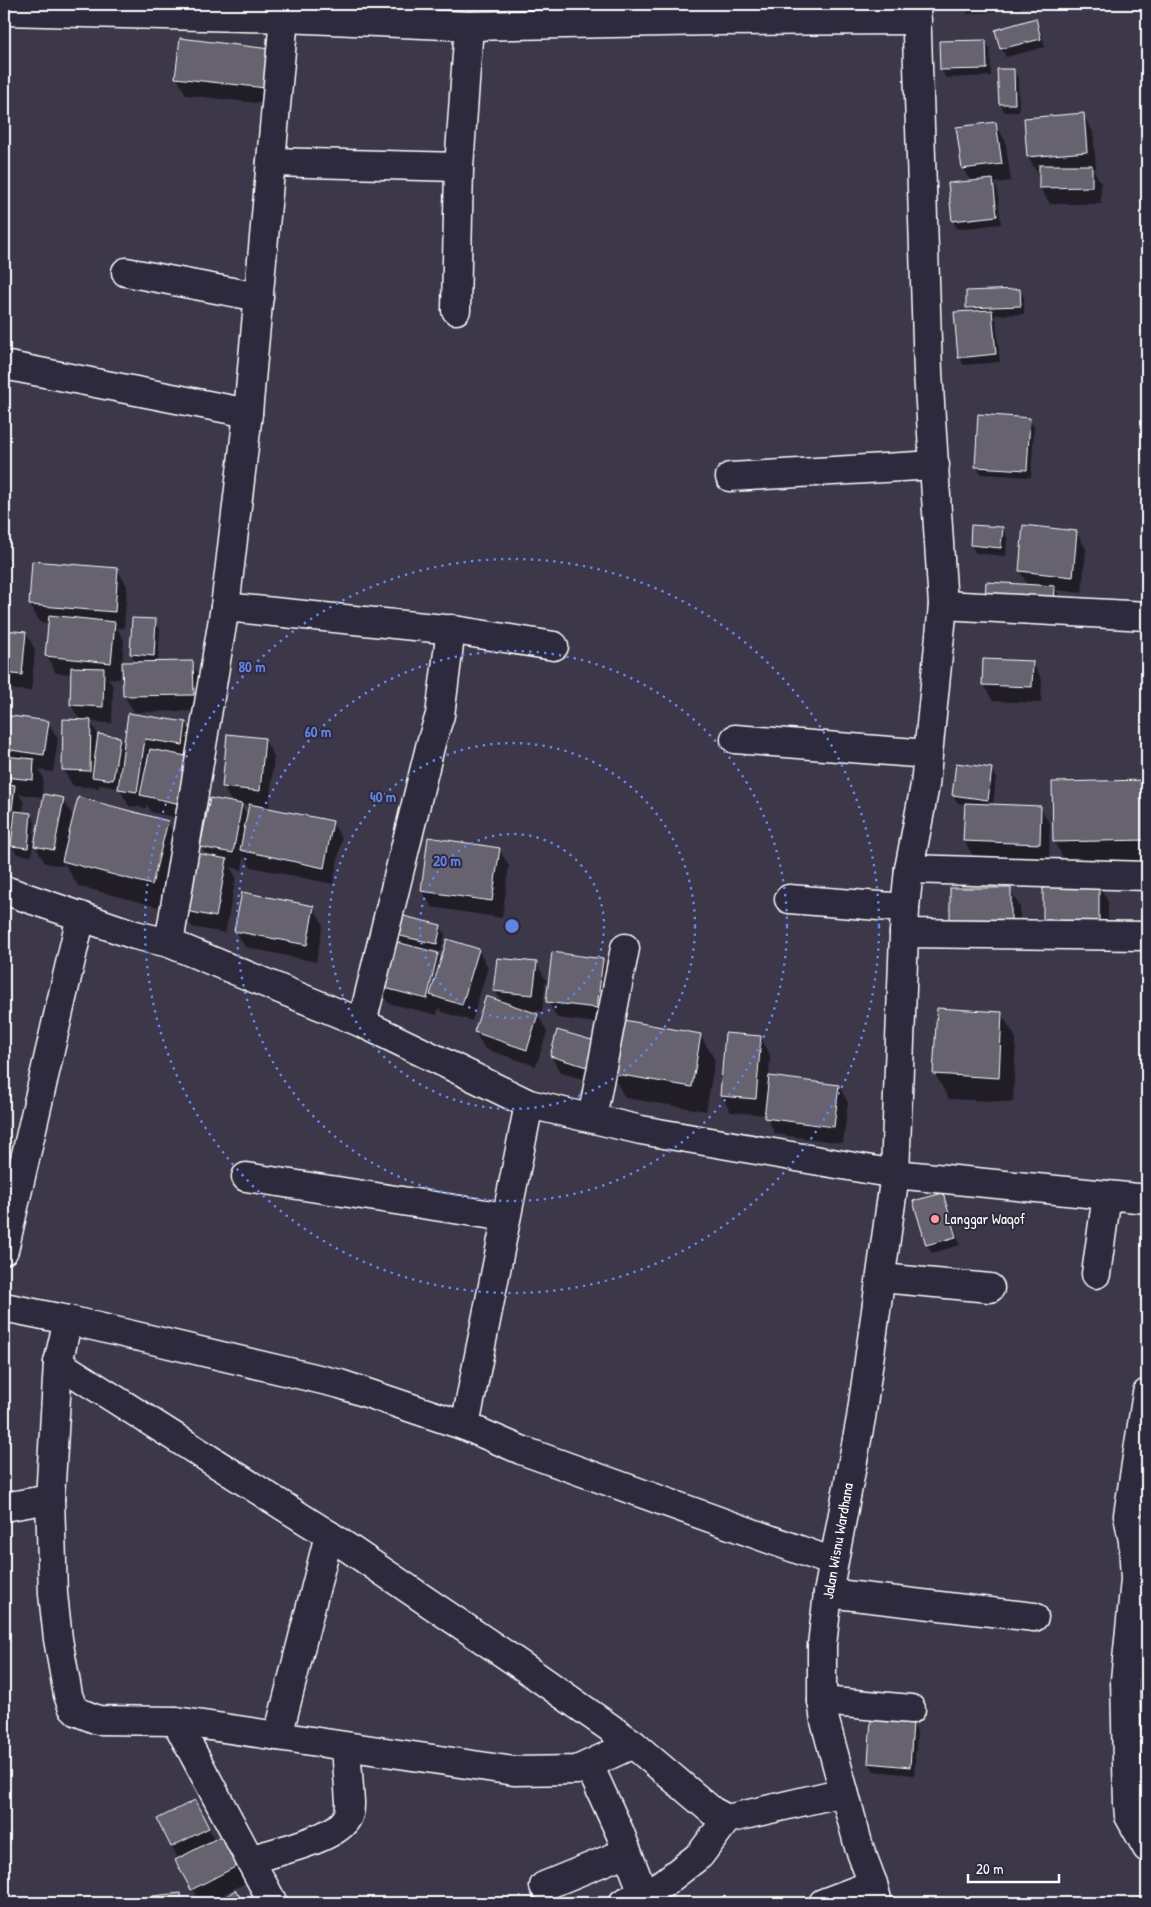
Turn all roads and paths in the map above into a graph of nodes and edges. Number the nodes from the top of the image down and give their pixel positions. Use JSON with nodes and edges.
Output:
{"nodes":[{"id":1,"x":4,"y":11,"type":"edge"},
{"id":2,"x":917,"y":12,"type":"edge"},
{"id":3,"x":284,"y":18,"type":"junction"},
{"id":4,"x":469,"y":26,"type":"junction"},
{"id":5,"x":271,"y":162,"type":"junction"},
{"id":6,"x":459,"y":167,"type":"junction"},
{"id":7,"x":126,"y":272,"type":"dead end"},
{"id":8,"x":259,"y":297,"type":"junction"},
{"id":9,"x":456,"y":310,"type":"dead end"},
{"id":10,"x":4,"y":365,"type":"edge"},
{"id":11,"x":248,"y":413,"type":"junction"},
{"id":12,"x":935,"y":465,"type":"junction"},
{"id":13,"x":730,"y":477,"type":"dead end"},
{"id":14,"x":943,"y":605,"type":"junction"},
{"id":15,"x":225,"y":607,"type":"junction"},
{"id":16,"x":1147,"y":616,"type":"edge"},
{"id":17,"x":451,"y":629,"type":"junction"},
{"id":18,"x":554,"y":646,"type":"dead end"},
{"id":19,"x":735,"y":739,"type":"dead end"},
{"id":20,"x":928,"y":754,"type":"junction"},
{"id":21,"x":909,"y":869,"type":"junction"},
{"id":22,"x":1147,"y":876,"type":"edge"},
{"id":23,"x":4,"y":890,"type":"edge"},
{"id":24,"x":789,"y":899,"type":"dead end"},
{"id":25,"x":81,"y":916,"type":"junction"},
{"id":26,"x":904,"y":920,"type":"junction"},
{"id":27,"x":1144,"y":936,"type":"dead end"},
{"id":28,"x":170,"y":944,"type":"junction"},
{"id":29,"x":625,"y":948,"type":"dead end"},
{"id":30,"x":362,"y":1023,"type":"junction"},
{"id":31,"x":529,"y":1104,"type":"junction"},
{"id":32,"x":592,"y":1118,"type":"junction"},
{"id":33,"x":895,"y":1174,"type":"junction"},
{"id":34,"x":246,"y":1177,"type":"dead end"},
{"id":35,"x":1107,"y":1195,"type":"junction"},
{"id":36,"x":1147,"y":1199,"type":"edge"},
{"id":37,"x":506,"y":1217,"type":"junction"},
{"id":38,"x":4,"y":1250,"type":"edge"},
{"id":39,"x":1096,"y":1274,"type":"dead end"},
{"id":40,"x":881,"y":1278,"type":"junction"},
{"id":41,"x":990,"y":1288,"type":"dead end"},
{"id":42,"x":4,"y":1307,"type":"edge"},
{"id":43,"x":68,"y":1320,"type":"junction"},
{"id":44,"x":58,"y":1364,"type":"junction"},
{"id":45,"x":1147,"y":1393,"type":"edge"},
{"id":46,"x":465,"y":1426,"type":"junction"},
{"id":47,"x":50,"y":1499,"type":"junction"},
{"id":48,"x":4,"y":1507,"type":"edge"},
{"id":49,"x":329,"y":1536,"type":"junction"},
{"id":50,"x":833,"y":1562,"type":"junction"},
{"id":51,"x":828,"y":1592,"type":"junction"},
{"id":52,"x":1034,"y":1618,"type":"dead end"},
{"id":53,"x":822,"y":1701,"type":"junction"},
{"id":54,"x":911,"y":1709,"type":"dead end"},
{"id":55,"x":176,"y":1721,"type":"junction"},
{"id":56,"x":278,"y":1736,"type":"junction"},
{"id":57,"x":633,"y":1744,"type":"junction"},
{"id":58,"x":346,"y":1747,"type":"junction"},
{"id":59,"x":589,"y":1764,"type":"junction"},
{"id":60,"x":844,"y":1792,"type":"junction"},
{"id":61,"x":727,"y":1819,"type":"junction"},
{"id":62,"x":1147,"y":1848,"type":"edge"},
{"id":63,"x":627,"y":1852,"type":"junction"},
{"id":64,"x":250,"y":1860,"type":"junction"},
{"id":65,"x":544,"y":1886,"type":"dead end"},
{"id":66,"x":876,"y":1894,"type":"edge"},
{"id":67,"x":633,"y":1898,"type":"edge"},
{"id":68,"x":273,"y":1903,"type":"edge"},
{"id":69,"x":823,"y":1903,"type":"edge"}],
"edges":[{"from":1,"to":3,"type":"street"},
{"from":2,"to":4,"type":"street"},
{"from":2,"to":12,"type":"street","name":"Jalan Wisnu Wardhana"},
{"from":3,"to":4,"type":"street"},
{"from":3,"to":5,"type":"street"},
{"from":4,"to":6,"type":"street"},
{"from":5,"to":6,"type":"street"},
{"from":5,"to":8,"type":"street"},
{"from":6,"to":9,"type":"street"},
{"from":7,"to":8,"type":"street"},
{"from":8,"to":11,"type":"street"},
{"from":10,"to":11,"type":"street"},
{"from":11,"to":15,"type":"street"},
{"from":12,"to":13,"type":"street"},
{"from":12,"to":14,"type":"street","name":"Jalan Wisnu Wardhana"},
{"from":14,"to":16,"type":"street"},
{"from":14,"to":20,"type":"street","name":"Jalan Wisnu Wardhana"},
{"from":15,"to":17,"type":"street"},
{"from":15,"to":28,"type":"street"},
{"from":17,"to":18,"type":"street"},
{"from":17,"to":30,"type":"street"},
{"from":19,"to":20,"type":"street"},
{"from":20,"to":21,"type":"street","name":"Jalan Wisnu Wardhana"},
{"from":21,"to":22,"type":"street"},
{"from":21,"to":26,"type":"street","name":"Jalan Wisnu Wardhana"},
{"from":23,"to":25,"type":"street"},
{"from":24,"to":26,"type":"street"},
{"from":25,"to":28,"type":"street"},
{"from":25,"to":38,"type":"street"},
{"from":26,"to":27,"type":"street"},
{"from":26,"to":33,"type":"street","name":"Jalan Wisnu Wardhana"},
{"from":28,"to":30,"type":"street"},
{"from":29,"to":32,"type":"street"},
{"from":30,"to":31,"type":"street"},
{"from":31,"to":32,"type":"street"},
{"from":31,"to":37,"type":"street"},
{"from":32,"to":33,"type":"street"},
{"from":33,"to":35,"type":"street"},
{"from":33,"to":40,"type":"street","name":"Jalan Wisnu Wardhana"},
{"from":34,"to":37,"type":"street"},
{"from":35,"to":36,"type":"street"},
{"from":35,"to":39,"type":"street"},
{"from":37,"to":46,"type":"street"},
{"from":40,"to":41,"type":"street"},
{"from":40,"to":50,"type":"street","name":"Jalan Wisnu Wardhana"},
{"from":42,"to":43,"type":"street"},
{"from":43,"to":44,"type":"street"},
{"from":43,"to":46,"type":"street"},
{"from":44,"to":47,"type":"street"},
{"from":44,"to":49,"type":"street"},
{"from":45,"to":62,"type":"street"},
{"from":46,"to":50,"type":"street"},
{"from":47,"to":48,"type":"street"},
{"from":47,"to":55,"type":"street"},
{"from":49,"to":56,"type":"street"},
{"from":49,"to":57,"type":"street"},
{"from":50,"to":51,"type":"street","name":"Jalan Wisnu Wardhana"},
{"from":51,"to":52,"type":"street"},
{"from":51,"to":53,"type":"street","name":"Jalan Wisnu Wardhana"},
{"from":53,"to":54,"type":"street"},
{"from":53,"to":60,"type":"street","name":"Jalan Wisnu Wardhana"},
{"from":55,"to":56,"type":"street"},
{"from":55,"to":64,"type":"street"},
{"from":56,"to":58,"type":"street"},
{"from":57,"to":59,"type":"street"},
{"from":57,"to":61,"type":"street"},
{"from":58,"to":59,"type":"street"},
{"from":58,"to":64,"type":"street"},
{"from":59,"to":63,"type":"street"},
{"from":60,"to":61,"type":"street"},
{"from":60,"to":66,"type":"street","name":"Jalan Wisnu Wardhana"},
{"from":61,"to":67,"type":"street"},
{"from":63,"to":65,"type":"street"},
{"from":63,"to":67,"type":"street"},
{"from":64,"to":68,"type":"street"},
{"from":66,"to":69,"type":"street"}]}
